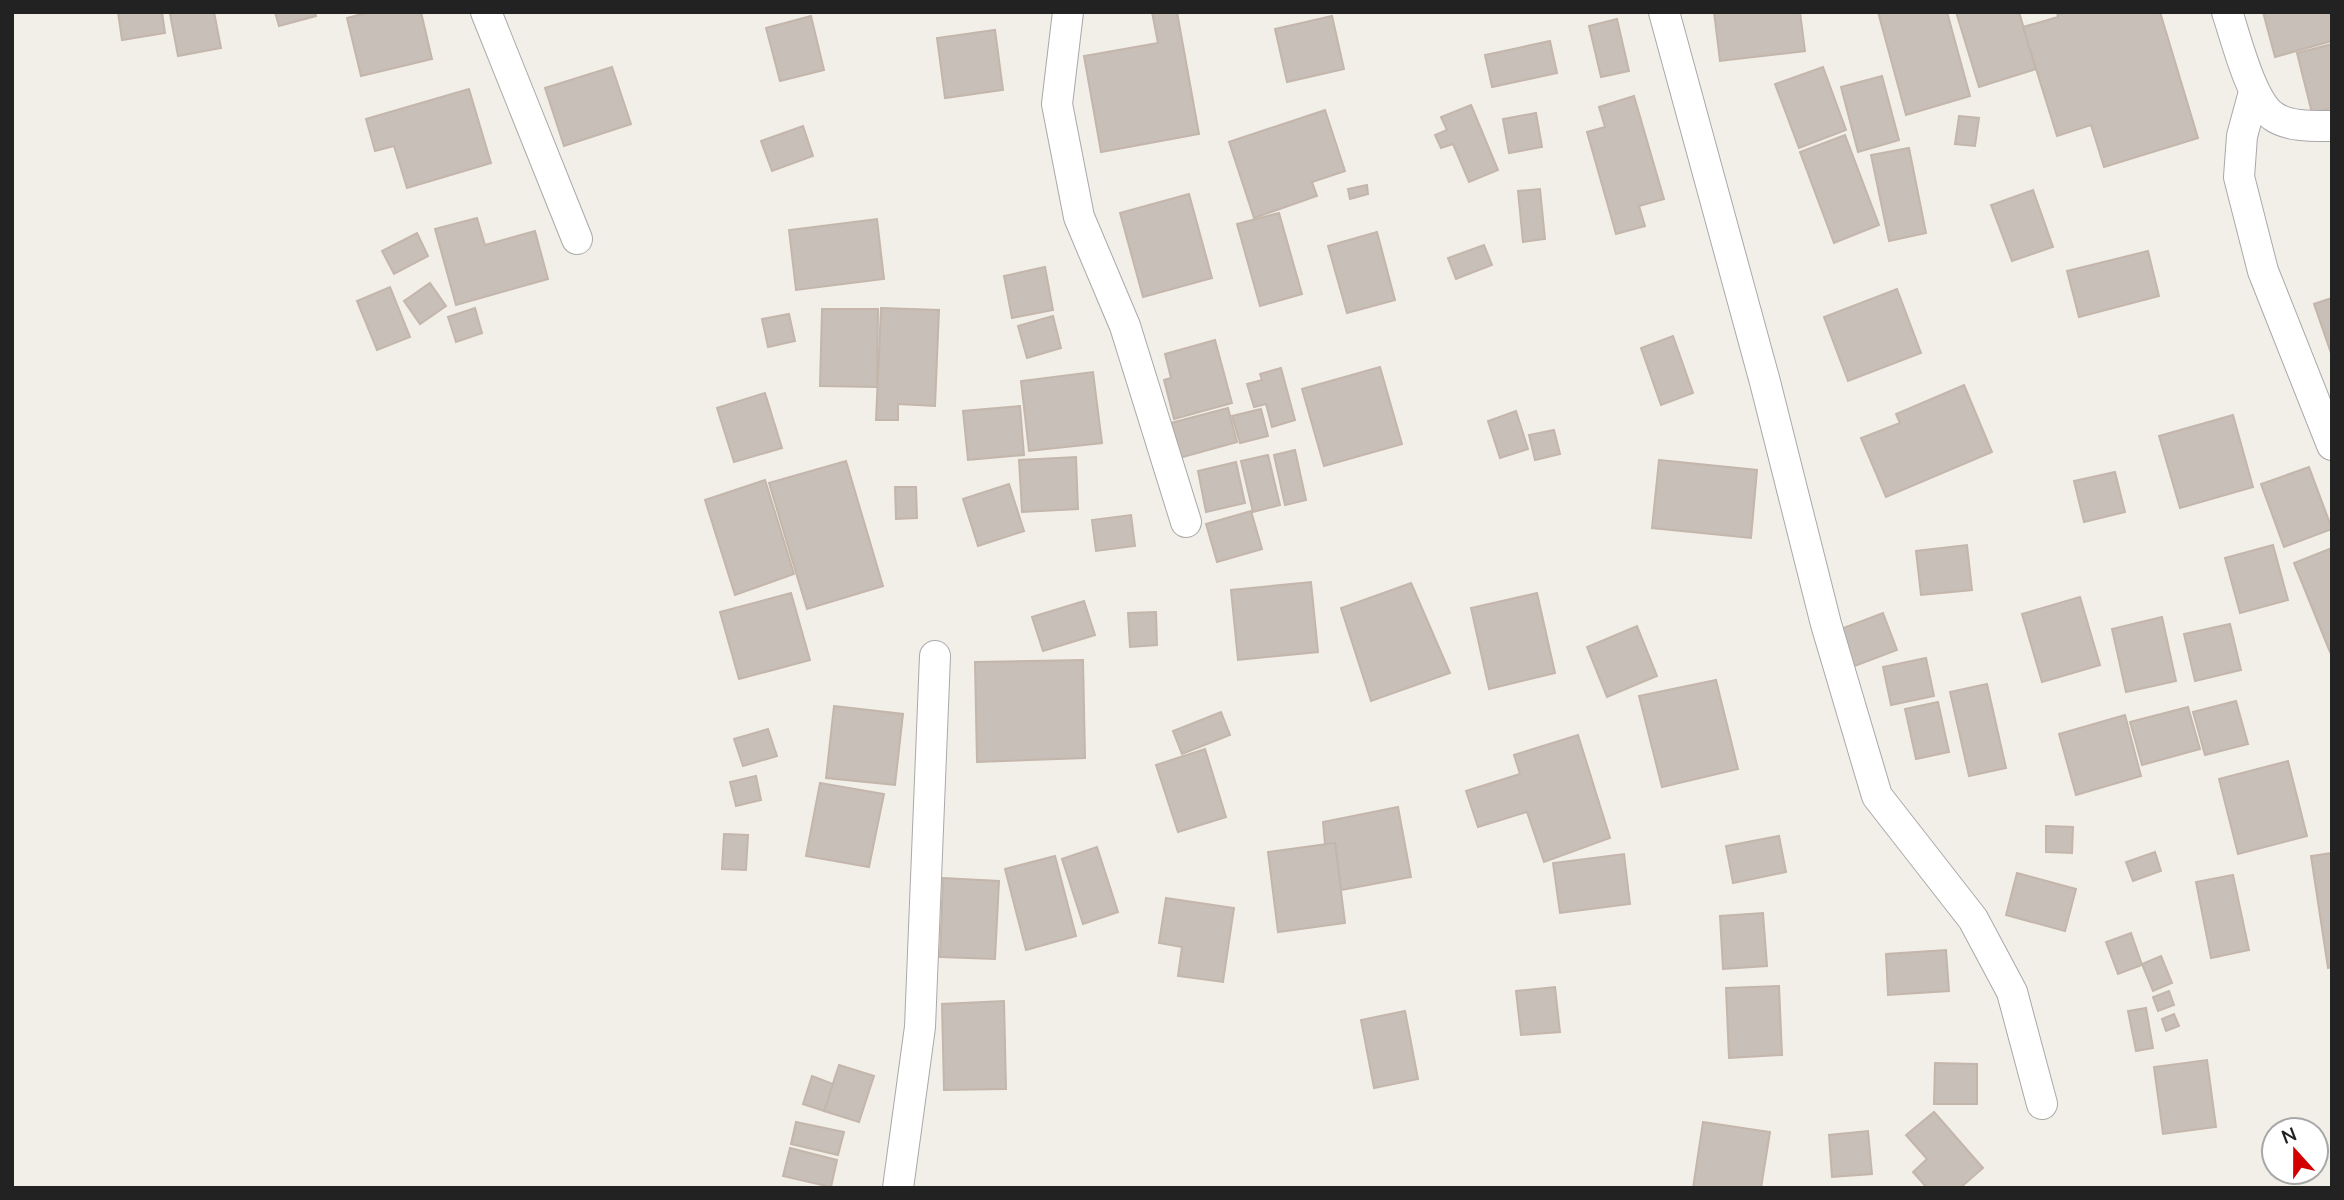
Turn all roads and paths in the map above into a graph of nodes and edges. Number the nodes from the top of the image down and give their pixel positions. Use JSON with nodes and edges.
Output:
{"nodes":[{"id":1,"x":486,"y":12,"type":"edge"},
{"id":2,"x":1068,"y":12,"type":"edge"},
{"id":3,"x":1664,"y":12,"type":"edge"},
{"id":4,"x":2227,"y":12,"type":"edge"},
{"id":5,"x":2253,"y":92,"type":"junction"},
{"id":6,"x":2332,"y":126,"type":"edge"},
{"id":7,"x":577,"y":239,"type":"dead end"},
{"id":8,"x":2332,"y":446,"type":"edge"},
{"id":9,"x":1186,"y":522,"type":"dead end"},
{"id":10,"x":935,"y":656,"type":"dead end"},
{"id":11,"x":2042,"y":1104,"type":"dead end"},
{"id":12,"x":898,"y":1188,"type":"edge"}],
"edges":[{"from":1,"to":7,"type":"street"},
{"from":2,"to":9,"type":"street"},
{"from":3,"to":11,"type":"street"},
{"from":4,"to":5,"type":"street"},
{"from":5,"to":6,"type":"street"},
{"from":5,"to":8,"type":"street"},
{"from":10,"to":12,"type":"street"}]}
